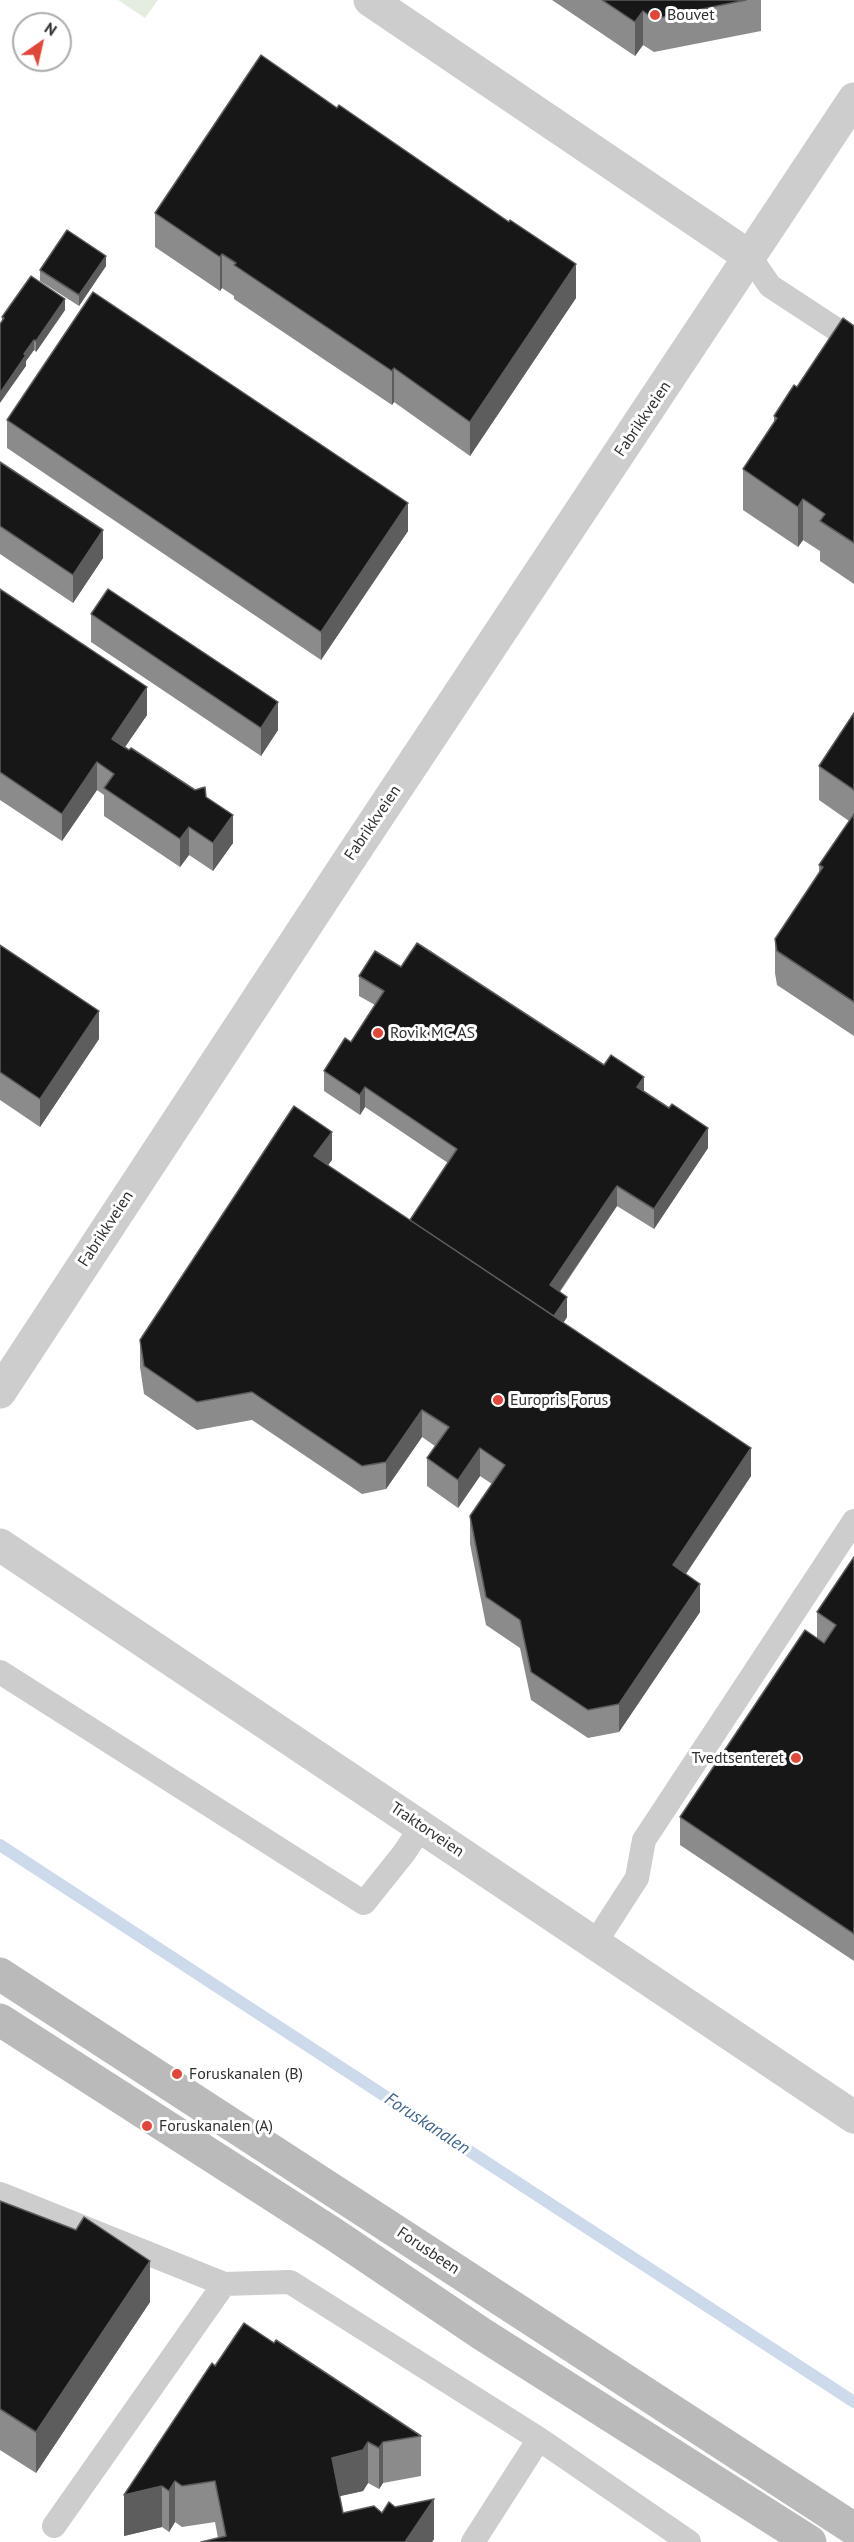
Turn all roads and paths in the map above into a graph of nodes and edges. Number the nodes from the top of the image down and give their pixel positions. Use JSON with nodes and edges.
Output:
{"nodes":[{"id":1,"x":370,"y":0,"type":"edge"},
{"id":2,"x":854,"y":99,"type":"edge"},
{"id":3,"x":750,"y":257,"type":"junction"},
{"id":4,"x":854,"y":341,"type":"edge"},
{"id":5,"x":0,"y":1392,"type":"edge"},
{"id":6,"x":854,"y":1521,"type":"edge"},
{"id":7,"x":0,"y":1545,"type":"edge"},
{"id":8,"x":0,"y":1672,"type":"edge"},
{"id":9,"x":422,"y":1826,"type":"junction"},
{"id":10,"x":595,"y":1942,"type":"junction"},
{"id":11,"x":0,"y":1974,"type":"edge"},
{"id":12,"x":0,"y":2020,"type":"edge"},
{"id":13,"x":854,"y":2116,"type":"edge"},
{"id":14,"x":0,"y":2194,"type":"edge"},
{"id":15,"x":224,"y":2283,"type":"junction"},
{"id":16,"x":539,"y":2439,"type":"junction"},
{"id":17,"x":54,"y":2526,"type":"dead end"},
{"id":18,"x":854,"y":2529,"type":"edge"},
{"id":19,"x":473,"y":2542,"type":"edge"},
{"id":20,"x":689,"y":2542,"type":"edge"},
{"id":21,"x":810,"y":2542,"type":"edge"}],
"edges":[{"from":1,"to":3,"type":"street"},
{"from":2,"to":3,"type":"street","name":"Fabrikkveien"},
{"from":3,"to":4,"type":"lane"},
{"from":3,"to":5,"type":"street","name":"Fabrikkveien"},
{"from":6,"to":10,"type":"lane"},
{"from":7,"to":9,"type":"street","name":"Traktorveien"},
{"from":8,"to":9,"type":"lane"},
{"from":9,"to":10,"type":"street","name":"Traktorveien"},
{"from":10,"to":13,"type":"street","name":"Traktorveien"},
{"from":11,"to":18,"type":"main road","name":"Forusbeen"},
{"from":12,"to":21,"type":"main road"},
{"from":14,"to":15,"type":"lane"},
{"from":15,"to":16,"type":"lane"},
{"from":15,"to":17,"type":"lane"},
{"from":16,"to":19,"type":"lane"},
{"from":16,"to":20,"type":"lane"}]}
